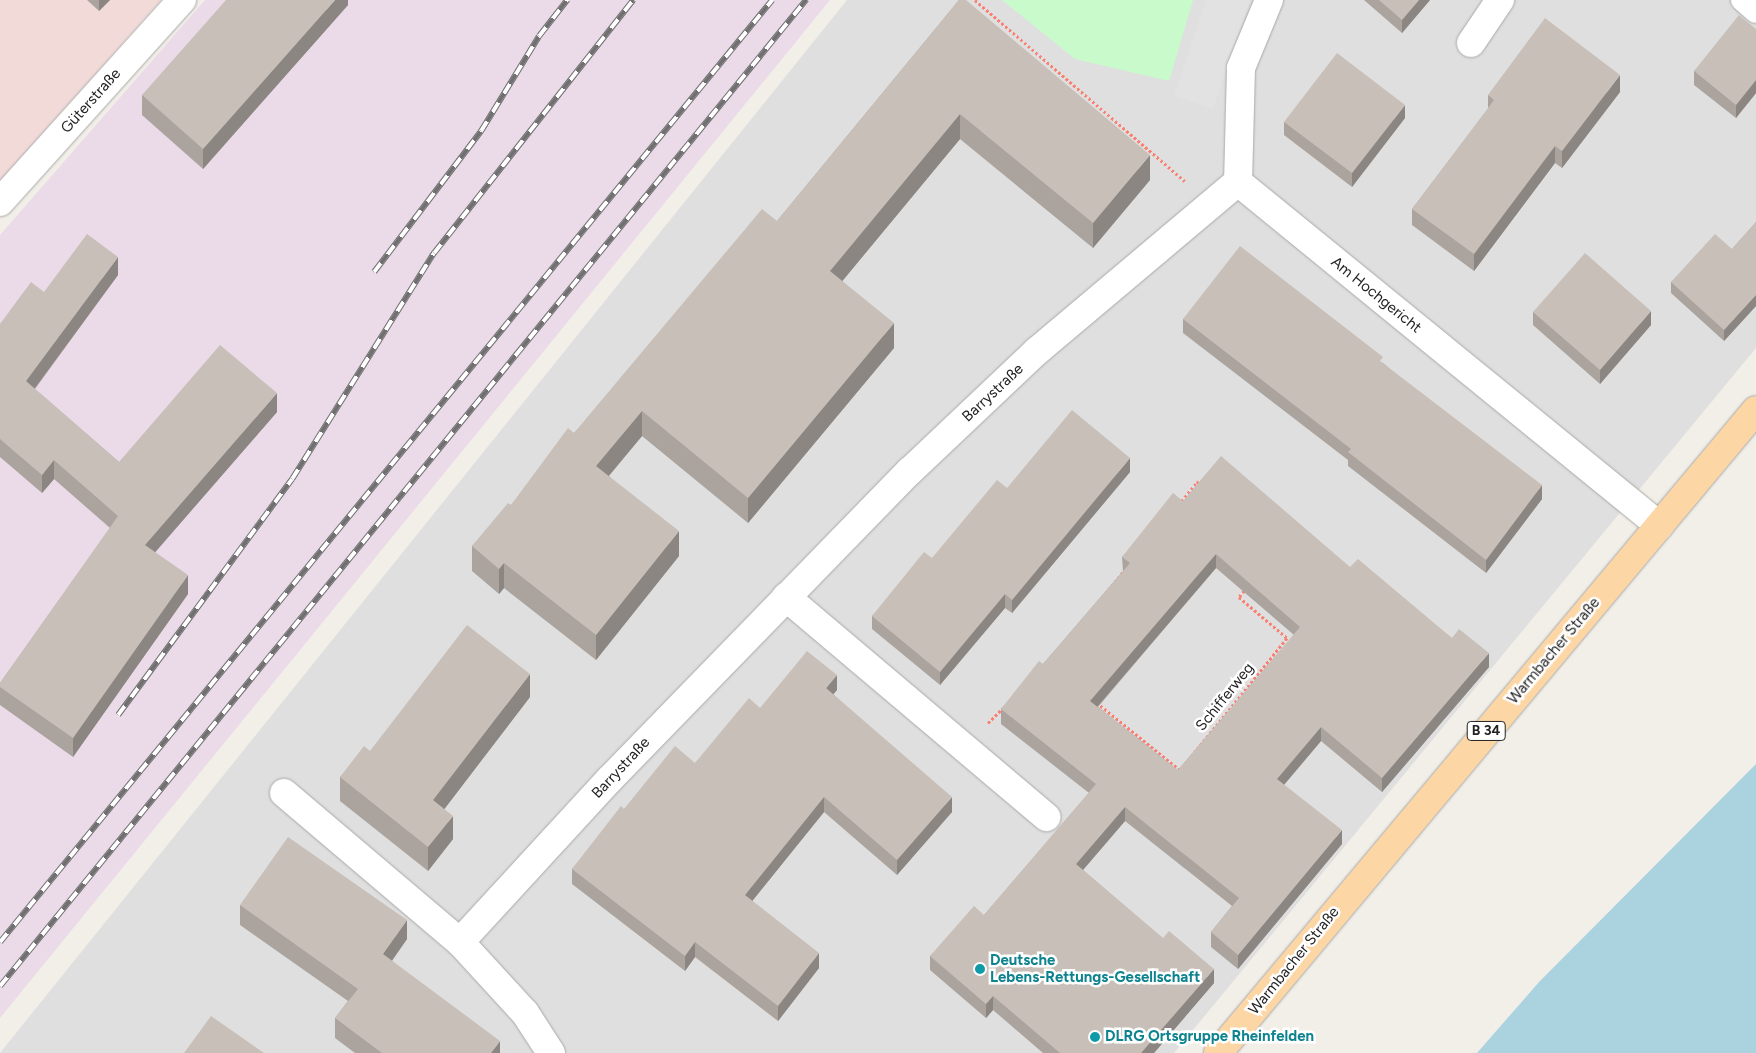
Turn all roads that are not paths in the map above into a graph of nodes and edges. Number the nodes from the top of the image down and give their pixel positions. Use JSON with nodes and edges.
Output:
{"nodes":[{"id":1,"x":182,"y":0,"type":"edge"},
{"id":2,"x":1269,"y":0,"type":"edge"},
{"id":3,"x":1500,"y":0,"type":"edge"},
{"id":4,"x":1742,"y":0,"type":"edge"},
{"id":5,"x":1756,"y":12,"type":"edge"},
{"id":6,"x":1471,"y":43,"type":"dead end"},
{"id":7,"x":1238,"y":182,"type":"junction"},
{"id":8,"x":0,"y":202,"type":"edge"},
{"id":9,"x":1756,"y":410,"type":"edge"},
{"id":10,"x":1660,"y":526,"type":"junction"},
{"id":11,"x":786,"y":596,"type":"junction"},
{"id":12,"x":284,"y":794,"type":"dead end"},
{"id":13,"x":1046,"y":817,"type":"dead end"},
{"id":14,"x":460,"y":942,"type":"junction"},
{"id":15,"x":551,"y":1053,"type":"edge"},
{"id":16,"x":1218,"y":1053,"type":"edge"}],
"edges":[{"from":1,"to":8,"type":"street","name":"Güterstraße"},
{"from":2,"to":7,"type":"street"},
{"from":3,"to":6,"type":"street"},
{"from":4,"to":5,"type":"lane"},
{"from":7,"to":10,"type":"street","name":"Am Hochgericht"},
{"from":7,"to":11,"type":"street","name":"Barrystraße"},
{"from":9,"to":10,"type":"main road","name":"Warmbacher Straße","number":"B 34"},
{"from":10,"to":16,"type":"main road","name":"Warmbacher Straße","number":"B 34"},
{"from":11,"to":13,"type":"street"},
{"from":11,"to":14,"type":"street","name":"Barrystraße"},
{"from":12,"to":14,"type":"street"},
{"from":14,"to":15,"type":"street"}]}
